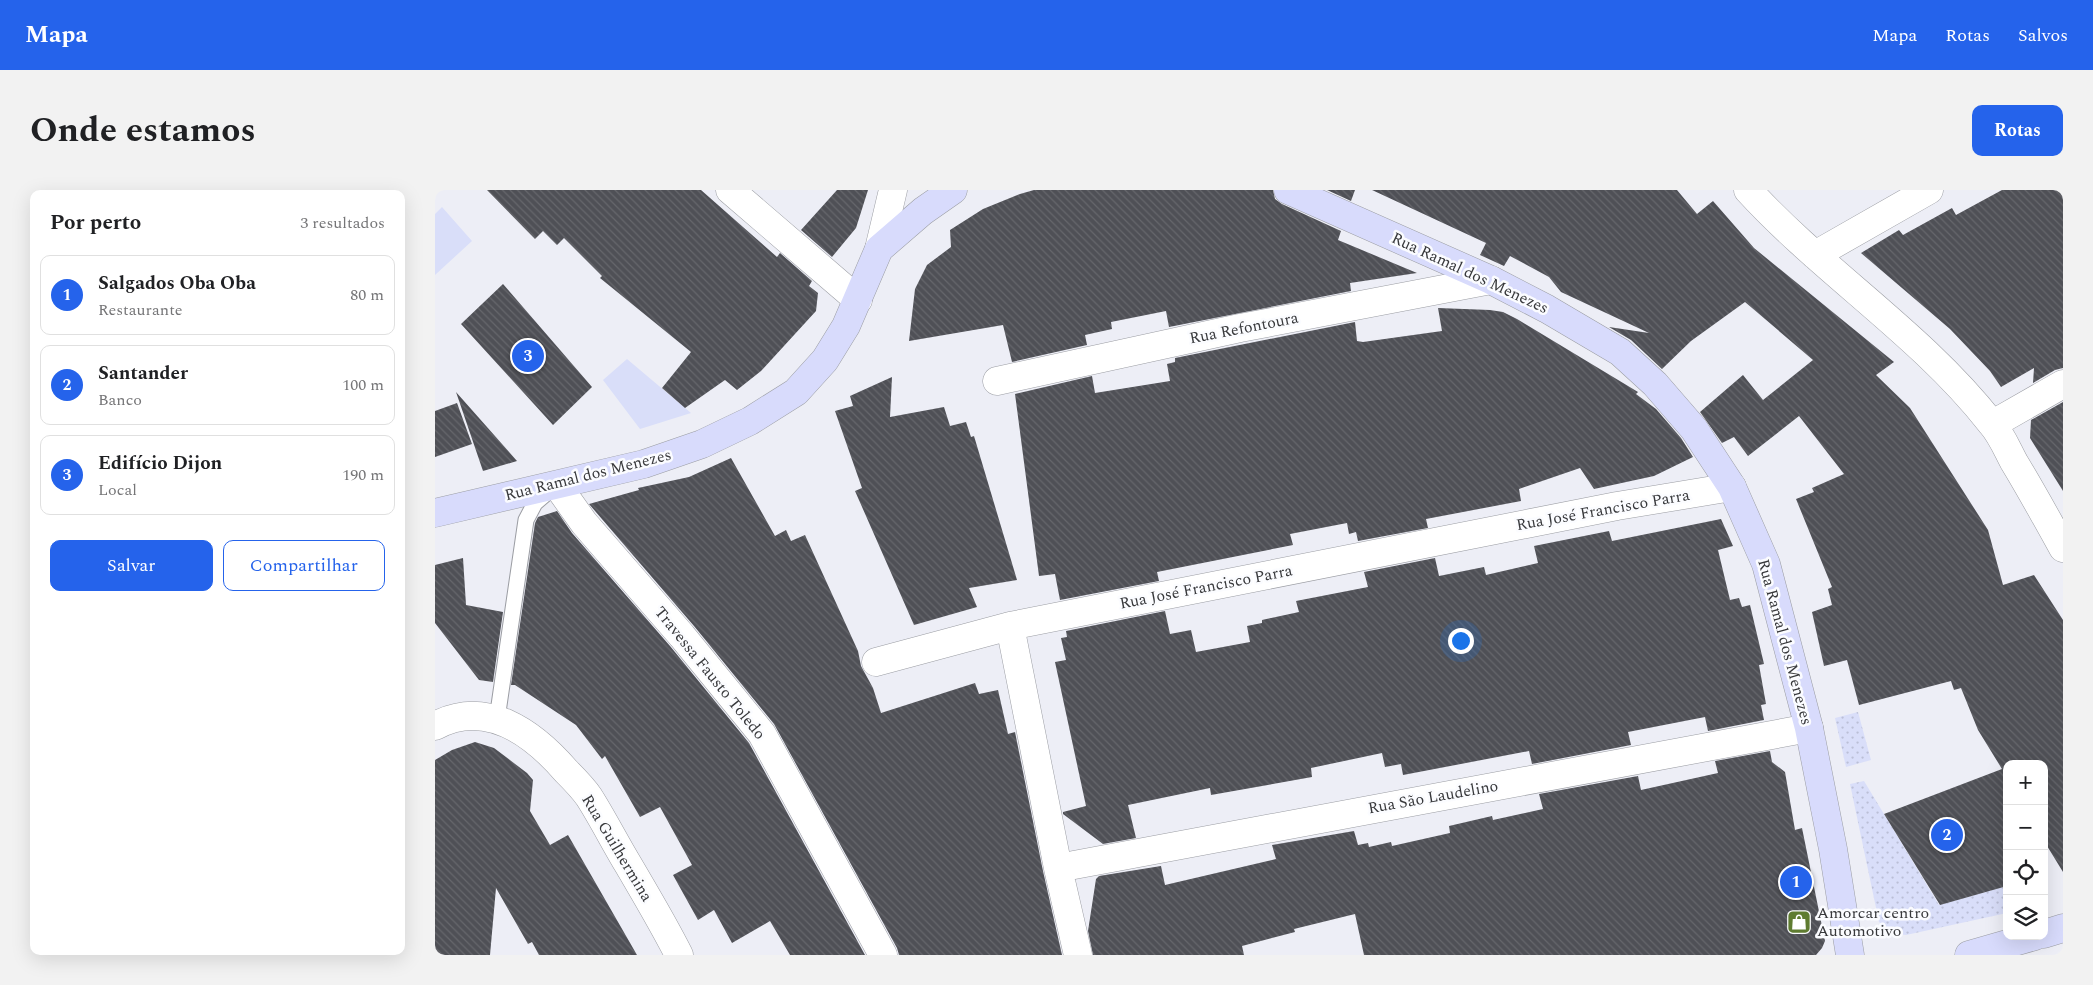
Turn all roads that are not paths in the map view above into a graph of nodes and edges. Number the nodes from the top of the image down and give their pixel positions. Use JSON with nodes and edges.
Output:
{"nodes":[{"id":1,"x":730,"y":190,"type":"edge"},
{"id":2,"x":893,"y":190,"type":"edge"},
{"id":3,"x":953,"y":190,"type":"edge"},
{"id":4,"x":1289,"y":190,"type":"edge"},
{"id":5,"x":1748,"y":190,"type":"edge"},
{"id":6,"x":1929,"y":190,"type":"edge"},
{"id":7,"x":879,"y":248,"type":"junction"},
{"id":8,"x":1815,"y":255,"type":"junction"},
{"id":9,"x":1491,"y":280,"type":"junction"},
{"id":10,"x":858,"y":300,"type":"junction"},
{"id":11,"x":997,"y":381,"type":"dead end"},
{"id":12,"x":2063,"y":384,"type":"edge"},
{"id":13,"x":1993,"y":424,"type":"junction"},
{"id":14,"x":557,"y":485,"type":"junction"},
{"id":15,"x":1732,"y":487,"type":"junction"},
{"id":16,"x":435,"y":513,"type":"edge"},
{"id":17,"x":2063,"y":548,"type":"edge"},
{"id":18,"x":1010,"y":626,"type":"junction"},
{"id":19,"x":876,"y":662,"type":"dead end"},
{"id":20,"x":497,"y":719,"type":"junction"},
{"id":21,"x":435,"y":726,"type":"edge"},
{"id":22,"x":1809,"y":728,"type":"junction"},
{"id":23,"x":1058,"y":868,"type":"junction"},
{"id":24,"x":2063,"y":928,"type":"edge"},
{"id":25,"x":2048,"y":933,"type":"edge"},
{"id":26,"x":2021,"y":940,"type":"edge"},
{"id":27,"x":679,"y":955,"type":"edge"},
{"id":28,"x":883,"y":955,"type":"edge"},
{"id":29,"x":1078,"y":955,"type":"edge"},
{"id":30,"x":1850,"y":955,"type":"edge"},
{"id":31,"x":1969,"y":955,"type":"edge"}],
"edges":[{"from":1,"to":10,"type":"street"},
{"from":2,"to":7,"type":"street"},
{"from":3,"to":7,"type":"street","name":"Rua Ramal dos Menezes"},
{"from":4,"to":9,"type":"street","name":"Rua Ramal dos Menezes"},
{"from":5,"to":8,"type":"street"},
{"from":6,"to":8,"type":"street"},
{"from":7,"to":10,"type":"street","name":"Rua Ramal dos Menezes"},
{"from":8,"to":13,"type":"street"},
{"from":9,"to":11,"type":"street","name":"Rua Refontoura"},
{"from":9,"to":15,"type":"street","name":"Rua Ramal dos Menezes"},
{"from":10,"to":14,"type":"street","name":"Rua Ramal dos Menezes"},
{"from":12,"to":13,"type":"street"},
{"from":13,"to":17,"type":"street"},
{"from":14,"to":16,"type":"street","name":"Rua Ramal dos Menezes"},
{"from":14,"to":20,"type":"lane"},
{"from":14,"to":28,"type":"street","name":"Travessa Fausto Toledo"},
{"from":15,"to":18,"type":"street","name":"Rua José Francisco Parra"},
{"from":15,"to":22,"type":"street","name":"Rua Ramal dos Menezes"},
{"from":18,"to":19,"type":"street","name":"Rua José Francisco Parra"},
{"from":18,"to":23,"type":"street"},
{"from":20,"to":21,"type":"street","name":"Rua Guilhermina"},
{"from":20,"to":27,"type":"street","name":"Rua Guilhermina"},
{"from":22,"to":23,"type":"street","name":"Rua São Laudelino"},
{"from":22,"to":30,"type":"street","name":"Rua Ramal dos Menezes"},
{"from":23,"to":29,"type":"street"},
{"from":24,"to":25,"type":"street"},
{"from":26,"to":31,"type":"street"}]}
